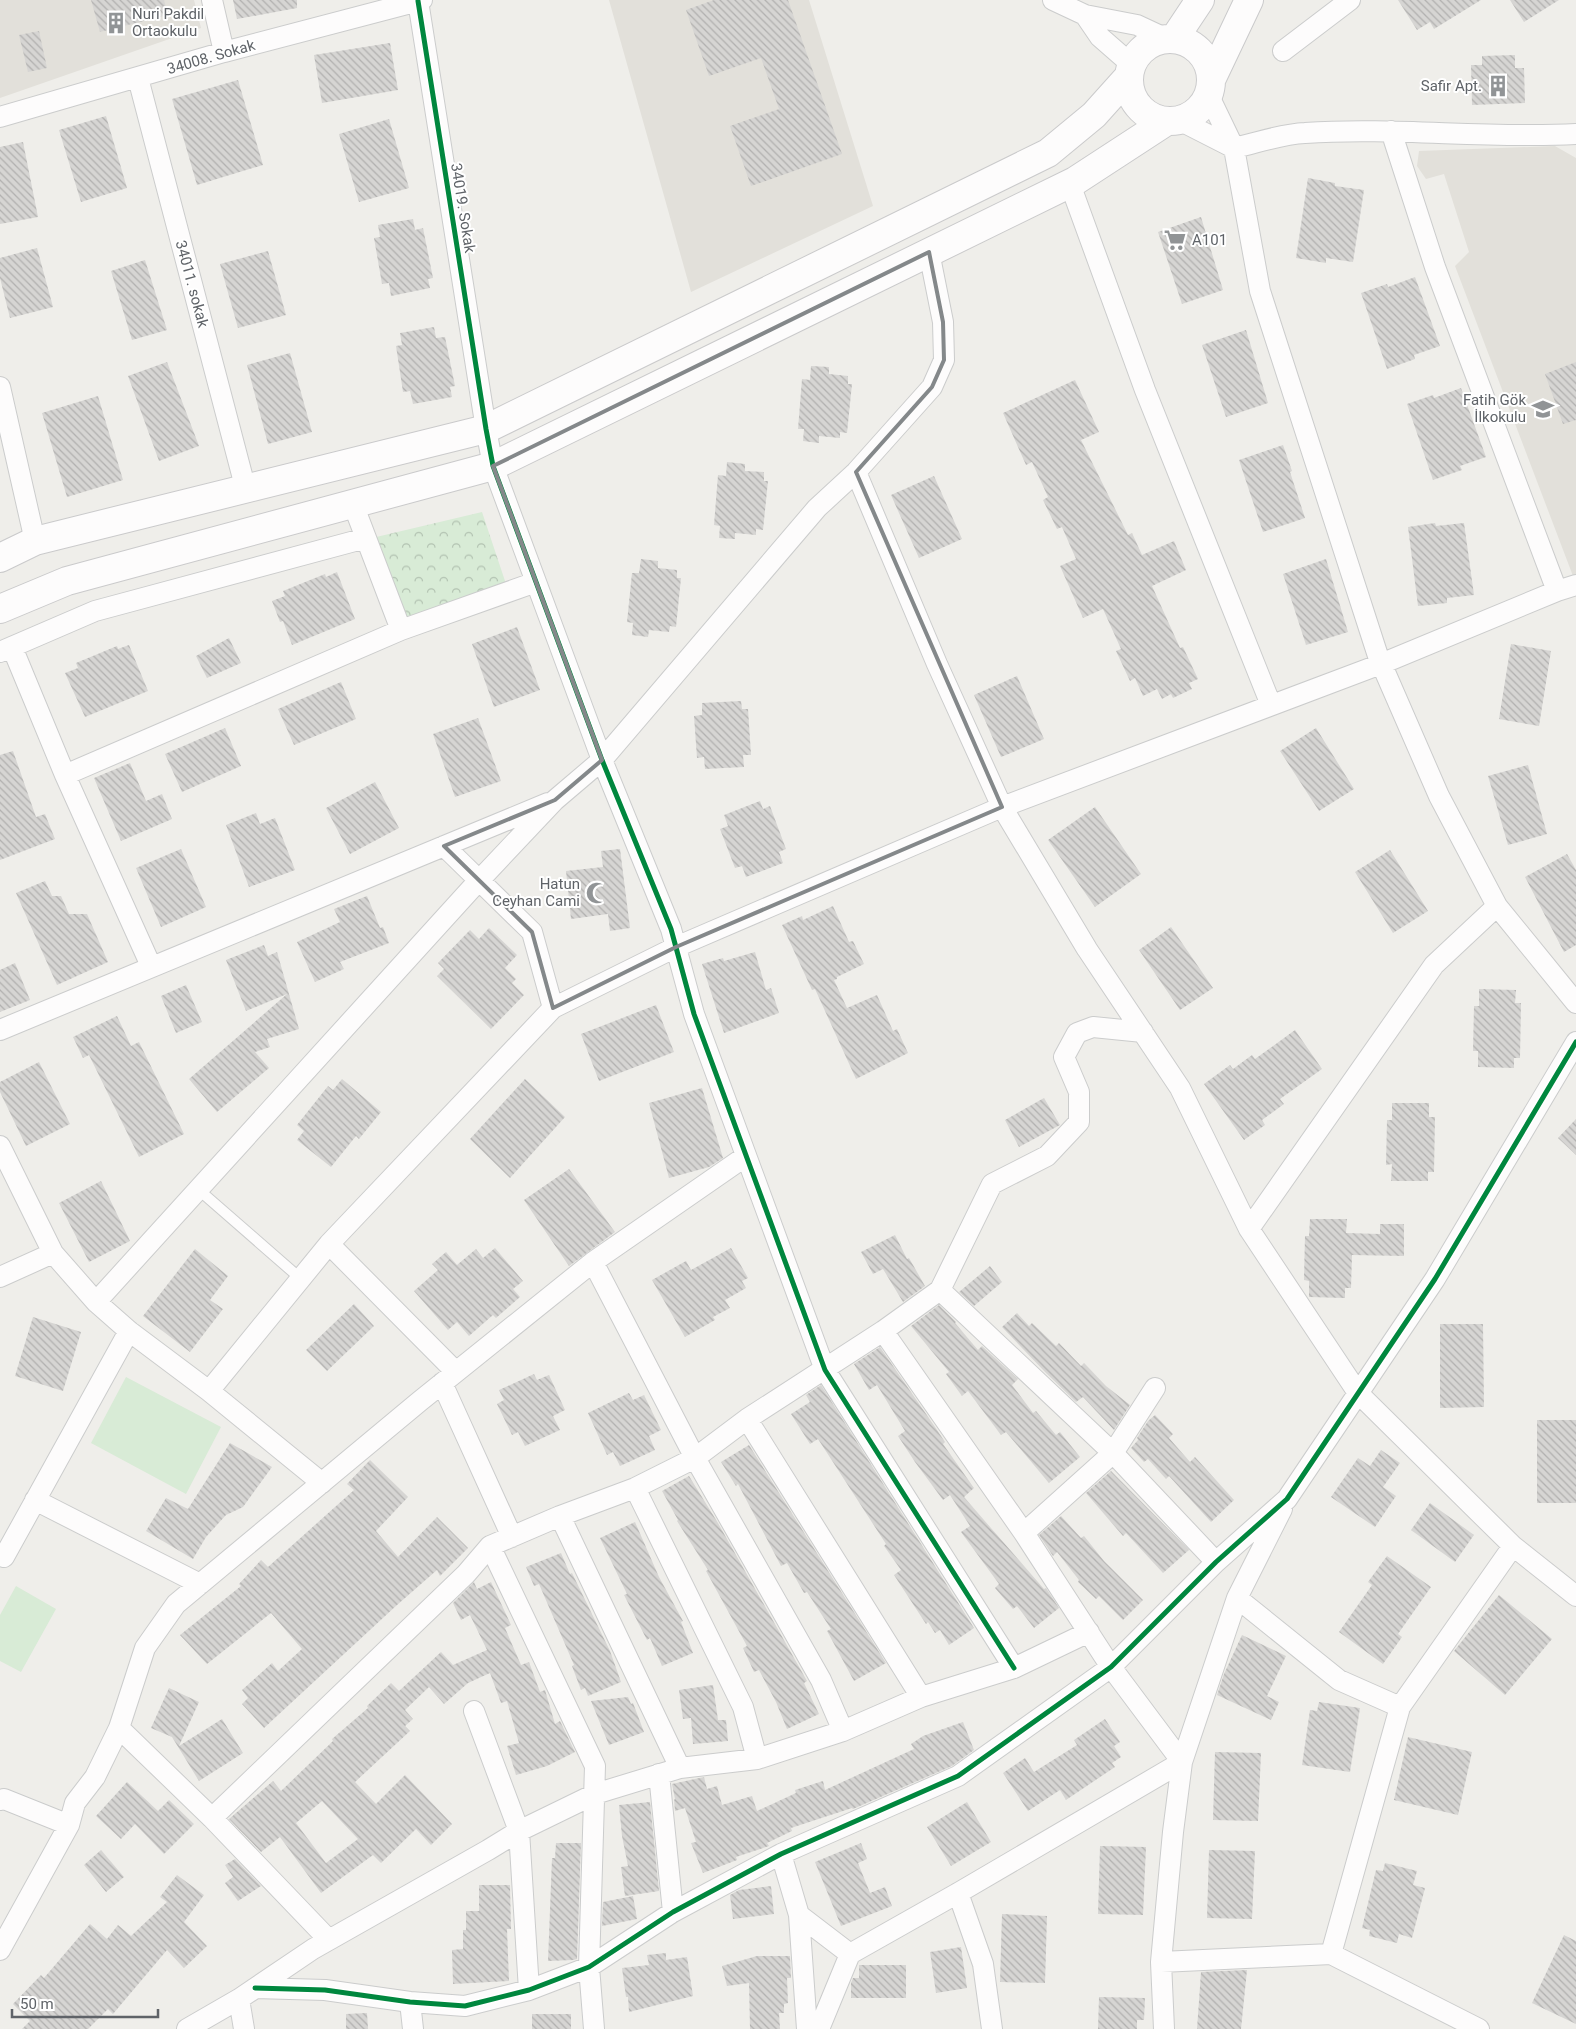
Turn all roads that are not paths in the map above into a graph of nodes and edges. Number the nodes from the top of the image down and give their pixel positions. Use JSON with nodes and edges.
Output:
{"nodes":[{"id":1,"x":212,"y":0,"type":"edge"},
{"id":2,"x":1053,"y":0,"type":"edge"},
{"id":3,"x":1200,"y":0,"type":"edge"},
{"id":4,"x":1248,"y":0,"type":"edge"},
{"id":5,"x":1350,"y":0,"type":"edge"},
{"id":6,"x":420,"y":1,"type":"edge"},
{"id":7,"x":1085,"y":15,"type":"junction"},
{"id":8,"x":1171,"y":39,"type":"junction"},
{"id":9,"x":1283,"y":51,"type":"dead end"},
{"id":10,"x":224,"y":52,"type":"junction"},
{"id":11,"x":1130,"y":70,"type":"junction"},
{"id":12,"x":138,"y":78,"type":"junction"},
{"id":13,"x":1210,"y":87,"type":"junction"},
{"id":14,"x":0,"y":117,"type":"edge"},
{"id":15,"x":1173,"y":120,"type":"junction"},
{"id":16,"x":1392,"y":131,"type":"junction"},
{"id":17,"x":1576,"y":134,"type":"edge"},
{"id":18,"x":1234,"y":148,"type":"junction"},
{"id":19,"x":1070,"y":184,"type":"junction"},
{"id":20,"x":929,"y":252,"type":"junction"},
{"id":21,"x":0,"y":387,"type":"edge"},
{"id":22,"x":485,"y":424,"type":"junction"},
{"id":23,"x":494,"y":466,"type":"junction"},
{"id":24,"x":856,"y":472,"type":"junction"},
{"id":25,"x":246,"y":490,"type":"junction"},
{"id":26,"x":353,"y":504,"type":"junction"},
{"id":27,"x":366,"y":538,"type":"junction"},
{"id":28,"x":35,"y":541,"type":"junction"},
{"id":29,"x":0,"y":558,"type":"edge"},
{"id":30,"x":536,"y":582,"type":"junction"},
{"id":31,"x":1567,"y":588,"type":"edge"},
{"id":32,"x":0,"y":609,"type":"edge"},
{"id":33,"x":401,"y":630,"type":"junction"},
{"id":34,"x":6,"y":650,"type":"edge"},
{"id":35,"x":1381,"y":664,"type":"junction"},
{"id":36,"x":1271,"y":706,"type":"junction"},
{"id":37,"x":602,"y":760,"type":"junction"},
{"id":38,"x":65,"y":775,"type":"junction"},
{"id":39,"x":555,"y":800,"type":"junction"},
{"id":40,"x":1002,"y":806,"type":"junction"},
{"id":41,"x":444,"y":846,"type":"junction"},
{"id":42,"x":479,"y":880,"type":"junction"},
{"id":43,"x":1497,"y":906,"type":"junction"},
{"id":44,"x":676,"y":947,"type":"junction"},
{"id":45,"x":151,"y":966,"type":"junction"},
{"id":46,"x":1576,"y":1003,"type":"edge"},
{"id":47,"x":553,"y":1008,"type":"junction"},
{"id":48,"x":0,"y":1030,"type":"edge"},
{"id":49,"x":1143,"y":1032,"type":"junction"},
{"id":50,"x":1576,"y":1044,"type":"edge"},
{"id":51,"x":0,"y":1146,"type":"edge"},
{"id":52,"x":746,"y":1156,"type":"junction"},
{"id":53,"x":199,"y":1190,"type":"junction"},
{"id":54,"x":1249,"y":1229,"type":"junction"},
{"id":55,"x":329,"y":1244,"type":"junction"},
{"id":56,"x":53,"y":1253,"type":"junction"},
{"id":57,"x":593,"y":1262,"type":"junction"},
{"id":58,"x":0,"y":1278,"type":"edge"},
{"id":59,"x":301,"y":1278,"type":"junction"},
{"id":60,"x":940,"y":1290,"type":"junction"},
{"id":61,"x":96,"y":1302,"type":"junction"},
{"id":62,"x":129,"y":1331,"type":"junction"},
{"id":63,"x":883,"y":1331,"type":"junction"},
{"id":64,"x":824,"y":1370,"type":"junction"},
{"id":65,"x":449,"y":1377,"type":"junction"},
{"id":66,"x":1155,"y":1388,"type":"dead end"},
{"id":67,"x":209,"y":1391,"type":"junction"},
{"id":68,"x":1358,"y":1393,"type":"junction"},
{"id":69,"x":747,"y":1419,"type":"junction"},
{"id":70,"x":1113,"y":1453,"type":"junction"},
{"id":71,"x":695,"y":1458,"type":"junction"},
{"id":72,"x":322,"y":1483,"type":"junction"},
{"id":73,"x":635,"y":1488,"type":"junction"},
{"id":74,"x":1287,"y":1499,"type":"junction"},
{"id":75,"x":35,"y":1500,"type":"junction"},
{"id":76,"x":560,"y":1516,"type":"junction"},
{"id":77,"x":1024,"y":1532,"type":"junction"},
{"id":78,"x":512,"y":1537,"type":"junction"},
{"id":79,"x":490,"y":1546,"type":"junction"},
{"id":80,"x":1513,"y":1546,"type":"junction"},
{"id":81,"x":0,"y":1556,"type":"edge"},
{"id":82,"x":1216,"y":1562,"type":"junction"},
{"id":83,"x":200,"y":1584,"type":"junction"},
{"id":84,"x":1576,"y":1596,"type":"edge"},
{"id":85,"x":1237,"y":1598,"type":"junction"},
{"id":86,"x":1089,"y":1632,"type":"junction"},
{"id":87,"x":1111,"y":1667,"type":"junction"},
{"id":88,"x":1014,"y":1668,"type":"junction"},
{"id":89,"x":921,"y":1696,"type":"junction"},
{"id":90,"x":1400,"y":1707,"type":"junction"},
{"id":91,"x":474,"y":1711,"type":"dead end"},
{"id":92,"x":119,"y":1728,"type":"junction"},
{"id":93,"x":842,"y":1731,"type":"junction"},
{"id":94,"x":757,"y":1759,"type":"junction"},
{"id":95,"x":1182,"y":1762,"type":"junction"},
{"id":96,"x":680,"y":1768,"type":"junction"},
{"id":97,"x":658,"y":1774,"type":"junction"},
{"id":98,"x":595,"y":1794,"type":"junction"},
{"id":99,"x":0,"y":1800,"type":"edge"},
{"id":100,"x":212,"y":1818,"type":"junction"},
{"id":101,"x":68,"y":1825,"type":"junction"},
{"id":102,"x":519,"y":1831,"type":"junction"},
{"id":103,"x":781,"y":1854,"type":"junction"},
{"id":104,"x":958,"y":1893,"type":"junction"},
{"id":105,"x":673,"y":1912,"type":"junction"},
{"id":106,"x":799,"y":1915,"type":"junction"},
{"id":107,"x":329,"y":1940,"type":"junction"},
{"id":108,"x":0,"y":1950,"type":"edge"},
{"id":109,"x":850,"y":1954,"type":"junction"},
{"id":110,"x":1331,"y":1954,"type":"junction"},
{"id":111,"x":1162,"y":1962,"type":"junction"},
{"id":112,"x":590,"y":1967,"type":"junction"},
{"id":113,"x":529,"y":1990,"type":"junction"},
{"id":114,"x":247,"y":1994,"type":"junction"},
{"id":115,"x":410,"y":2002,"type":"junction"},
{"id":116,"x":187,"y":2029,"type":"edge"},
{"id":117,"x":244,"y":2029,"type":"edge"},
{"id":118,"x":413,"y":2029,"type":"edge"},
{"id":119,"x":594,"y":2029,"type":"edge"},
{"id":120,"x":807,"y":2029,"type":"edge"},
{"id":121,"x":819,"y":2029,"type":"edge"},
{"id":122,"x":992,"y":2029,"type":"edge"},
{"id":123,"x":1164,"y":2029,"type":"edge"},
{"id":124,"x":1479,"y":2029,"type":"edge"}],
"edges":[{"from":1,"to":10,"type":"street"},
{"from":2,"to":7,"type":"street"},
{"from":3,"to":8,"type":"street"},
{"from":4,"to":13,"type":"street"},
{"from":5,"to":9,"type":"street"},
{"from":6,"to":10,"type":"street","name":"34008. Sokak"},
{"from":6,"to":22,"type":"street","name":"34019. Sokak"},
{"from":7,"to":8,"type":"street"},
{"from":7,"to":11,"type":"street"},
{"from":8,"to":11,"type":"street"},
{"from":8,"to":13,"type":"street"},
{"from":10,"to":12,"type":"street","name":"34008. Sokak"},
{"from":11,"to":15,"type":"street"},
{"from":11,"to":22,"type":"street"},
{"from":12,"to":14,"type":"street","name":"34008. Sokak"},
{"from":12,"to":25,"type":"street","name":"34011. sokak"},
{"from":13,"to":15,"type":"street"},
{"from":13,"to":18,"type":"street"},
{"from":15,"to":18,"type":"street"},
{"from":15,"to":19,"type":"street"},
{"from":16,"to":17,"type":"street"},
{"from":16,"to":18,"type":"street"},
{"from":16,"to":31,"type":"street"},
{"from":18,"to":35,"type":"street"},
{"from":19,"to":20,"type":"street"},
{"from":19,"to":36,"type":"street"},
{"from":20,"to":23,"type":"street"},
{"from":20,"to":24,"type":"street"},
{"from":21,"to":28,"type":"street"},
{"from":22,"to":23,"type":"street","name":"34019. Sokak"},
{"from":22,"to":25,"type":"street"},
{"from":23,"to":26,"type":"street"},
{"from":23,"to":30,"type":"street","name":"34019. Sokak"},
{"from":24,"to":37,"type":"street"},
{"from":24,"to":40,"type":"street"},
{"from":25,"to":28,"type":"street"},
{"from":26,"to":27,"type":"street"},
{"from":26,"to":32,"type":"street"},
{"from":27,"to":33,"type":"street"},
{"from":27,"to":34,"type":"street"},
{"from":28,"to":29,"type":"street"},
{"from":30,"to":33,"type":"street"},
{"from":30,"to":37,"type":"street","name":"34019. Sokak"},
{"from":31,"to":35,"type":"street"},
{"from":33,"to":38,"type":"street"},
{"from":34,"to":38,"type":"street"},
{"from":35,"to":36,"type":"street"},
{"from":35,"to":43,"type":"street"},
{"from":36,"to":40,"type":"street"},
{"from":37,"to":39,"type":"street"},
{"from":37,"to":44,"type":"street","name":"34019. Sokak"},
{"from":38,"to":45,"type":"street"},
{"from":39,"to":41,"type":"street"},
{"from":39,"to":42,"type":"street"},
{"from":40,"to":44,"type":"street"},
{"from":40,"to":49,"type":"street"},
{"from":41,"to":42,"type":"street"},
{"from":41,"to":45,"type":"street"},
{"from":42,"to":47,"type":"street"},
{"from":42,"to":53,"type":"street"},
{"from":43,"to":46,"type":"street"},
{"from":43,"to":54,"type":"street"},
{"from":44,"to":47,"type":"street"},
{"from":44,"to":52,"type":"street","name":"34019. Sokak"},
{"from":45,"to":48,"type":"street"},
{"from":47,"to":55,"type":"street"},
{"from":49,"to":54,"type":"street"},
{"from":49,"to":60,"type":"street"},
{"from":50,"to":68,"type":"street"},
{"from":51,"to":56,"type":"street"},
{"from":52,"to":57,"type":"street"},
{"from":52,"to":64,"type":"street","name":"34019. Sokak"},
{"from":53,"to":59,"type":"lane"},
{"from":53,"to":61,"type":"street"},
{"from":54,"to":68,"type":"street"},
{"from":55,"to":59,"type":"street"},
{"from":55,"to":65,"type":"street"},
{"from":56,"to":58,"type":"street"},
{"from":56,"to":61,"type":"street"},
{"from":57,"to":65,"type":"street"},
{"from":57,"to":71,"type":"street"},
{"from":59,"to":67,"type":"street"},
{"from":60,"to":63,"type":"street"},
{"from":60,"to":70,"type":"street"},
{"from":61,"to":62,"type":"street"},
{"from":62,"to":67,"type":"street"},
{"from":62,"to":75,"type":"street"},
{"from":63,"to":64,"type":"street"},
{"from":63,"to":77,"type":"street"},
{"from":64,"to":69,"type":"street"},
{"from":64,"to":88,"type":"street","name":"34019. Sokak"},
{"from":65,"to":72,"type":"street"},
{"from":65,"to":78,"type":"street"},
{"from":66,"to":70,"type":"street"},
{"from":67,"to":72,"type":"street"},
{"from":68,"to":74,"type":"street"},
{"from":68,"to":80,"type":"street"},
{"from":69,"to":71,"type":"street"},
{"from":69,"to":89,"type":"street"},
{"from":70,"to":77,"type":"street"},
{"from":70,"to":82,"type":"street"},
{"from":71,"to":73,"type":"street"},
{"from":71,"to":93,"type":"street"},
{"from":72,"to":83,"type":"street"},
{"from":73,"to":76,"type":"street"},
{"from":73,"to":94,"type":"street"},
{"from":74,"to":82,"type":"street"},
{"from":74,"to":85,"type":"street"},
{"from":75,"to":81,"type":"street"},
{"from":75,"to":83,"type":"street"},
{"from":76,"to":78,"type":"street"},
{"from":76,"to":96,"type":"street"},
{"from":77,"to":86,"type":"street"},
{"from":78,"to":79,"type":"street"},
{"from":79,"to":98,"type":"street"},
{"from":79,"to":100,"type":"street"},
{"from":80,"to":84,"type":"street"},
{"from":80,"to":90,"type":"street"},
{"from":82,"to":87,"type":"street"},
{"from":83,"to":92,"type":"street"},
{"from":85,"to":90,"type":"street"},
{"from":85,"to":95,"type":"street"},
{"from":86,"to":87,"type":"street"},
{"from":86,"to":88,"type":"street"},
{"from":87,"to":95,"type":"street"},
{"from":87,"to":103,"type":"street"},
{"from":88,"to":89,"type":"street"},
{"from":89,"to":93,"type":"street"},
{"from":90,"to":110,"type":"street"},
{"from":91,"to":102,"type":"street"},
{"from":92,"to":100,"type":"street"},
{"from":92,"to":101,"type":"street"},
{"from":93,"to":94,"type":"street"},
{"from":94,"to":96,"type":"street"},
{"from":95,"to":104,"type":"street"},
{"from":95,"to":111,"type":"street"},
{"from":96,"to":97,"type":"street"},
{"from":97,"to":98,"type":"street"},
{"from":97,"to":105,"type":"street"},
{"from":98,"to":102,"type":"street"},
{"from":98,"to":112,"type":"street"},
{"from":99,"to":101,"type":"street"},
{"from":100,"to":107,"type":"street"},
{"from":101,"to":108,"type":"street"},
{"from":102,"to":107,"type":"street"},
{"from":102,"to":113,"type":"street"},
{"from":103,"to":105,"type":"street"},
{"from":103,"to":106,"type":"street"},
{"from":104,"to":109,"type":"street"},
{"from":104,"to":122,"type":"street"},
{"from":105,"to":112,"type":"street"},
{"from":106,"to":109,"type":"street"},
{"from":106,"to":120,"type":"street"},
{"from":107,"to":114,"type":"street"},
{"from":109,"to":121,"type":"street"},
{"from":110,"to":111,"type":"street"},
{"from":110,"to":124,"type":"street"},
{"from":111,"to":123,"type":"street"},
{"from":112,"to":113,"type":"street"},
{"from":112,"to":119,"type":"street"},
{"from":113,"to":115,"type":"street"},
{"from":114,"to":115,"type":"street"},
{"from":114,"to":116,"type":"street"},
{"from":114,"to":117,"type":"street"},
{"from":115,"to":118,"type":"street"}]}
